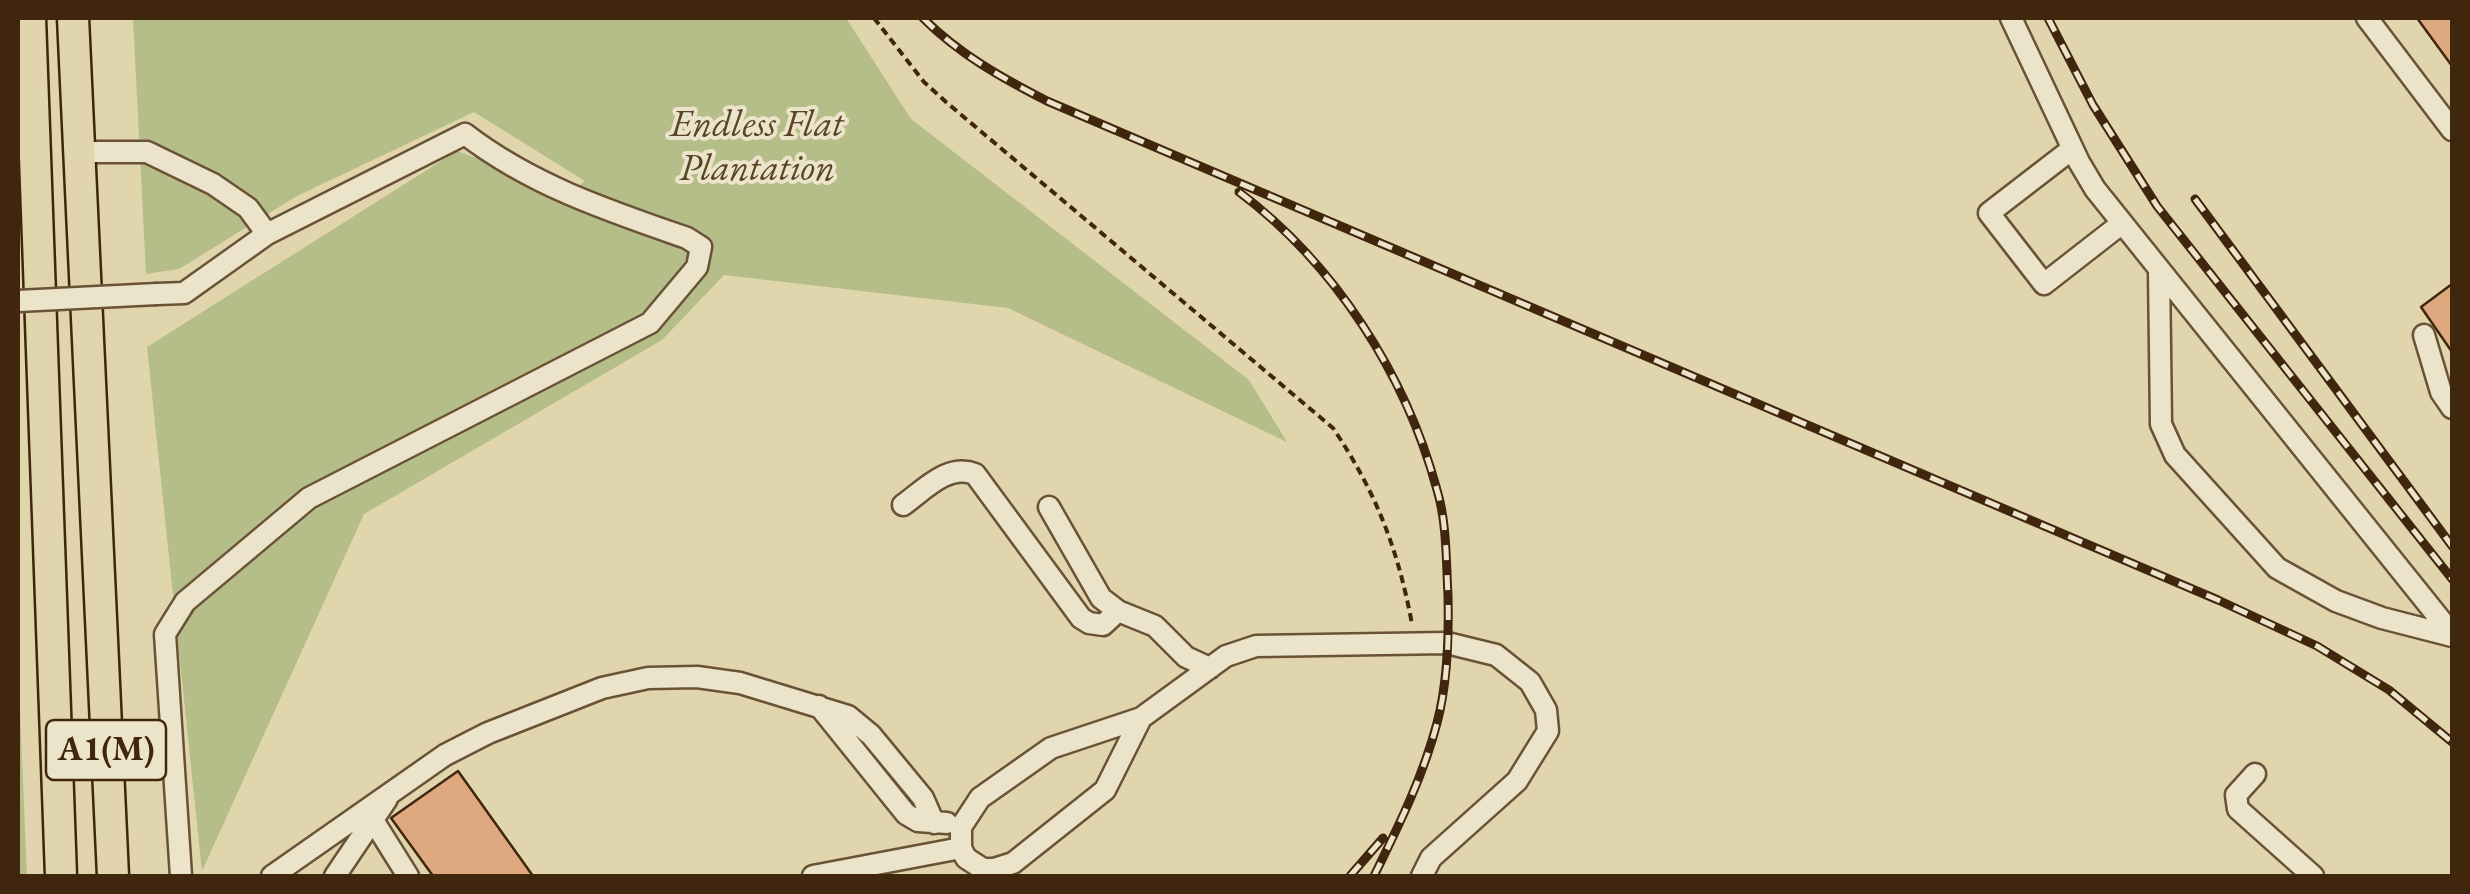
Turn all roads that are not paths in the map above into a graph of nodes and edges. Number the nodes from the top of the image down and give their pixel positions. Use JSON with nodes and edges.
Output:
{"nodes":[{"id":1,"x":30,"y":18,"type":"edge"},
{"id":2,"x":73,"y":18,"type":"edge"},
{"id":3,"x":2011,"y":18,"type":"edge"},
{"id":4,"x":2366,"y":18,"type":"edge"},
{"id":5,"x":26,"y":106,"type":"edge"},
{"id":6,"x":2452,"y":130,"type":"edge"},
{"id":7,"x":2072,"y":148,"type":"junction"},
{"id":8,"x":78,"y":152,"type":"junction"},
{"id":9,"x":2121,"y":224,"type":"junction"},
{"id":10,"x":267,"y":234,"type":"junction"},
{"id":11,"x":2159,"y":271,"type":"junction"},
{"id":12,"x":18,"y":301,"type":"edge"},
{"id":13,"x":2424,"y":334,"type":"dead end"},
{"id":14,"x":2452,"y":408,"type":"edge"},
{"id":15,"x":902,"y":504,"type":"dead end"},
{"id":16,"x":1049,"y":507,"type":"dead end"},
{"id":17,"x":1118,"y":611,"type":"junction"},
{"id":18,"x":2452,"y":635,"type":"edge"},
{"id":19,"x":1172,"y":644,"type":"junction"},
{"id":20,"x":1210,"y":668,"type":"junction"},
{"id":21,"x":1174,"y":696,"type":"junction"},
{"id":22,"x":1141,"y":718,"type":"junction"},
{"id":23,"x":2256,"y":774,"type":"dead end"},
{"id":24,"x":393,"y":791,"type":"junction"},
{"id":25,"x":968,"y":818,"type":"junction"},
{"id":26,"x":373,"y":820,"type":"junction"},
{"id":27,"x":960,"y":848,"type":"junction"},
{"id":28,"x":896,"y":868,"type":"edge"},
{"id":29,"x":1012,"y":870,"type":"edge"},
{"id":30,"x":61,"y":876,"type":"edge"},
{"id":31,"x":113,"y":876,"type":"edge"},
{"id":32,"x":180,"y":876,"type":"edge"},
{"id":33,"x":272,"y":876,"type":"edge"},
{"id":34,"x":335,"y":876,"type":"edge"},
{"id":35,"x":408,"y":876,"type":"edge"},
{"id":36,"x":813,"y":876,"type":"edge"},
{"id":37,"x":1422,"y":876,"type":"edge"},
{"id":38,"x":2312,"y":876,"type":"edge"}],
"edges":[{"from":1,"to":5,"type":"highway","number":"A1(M)"},
{"from":2,"to":8,"type":"highway","number":"A1(M)"},
{"from":3,"to":7,"type":"lane"},
{"from":4,"to":6,"type":"lane"},
{"from":5,"to":30,"type":"highway","number":"A1(M)"},
{"from":7,"to":9,"type":"lane"},
{"from":7,"to":9,"type":"lane"},
{"from":8,"to":10,"type":"lane"},
{"from":8,"to":31,"type":"highway","number":"A1(M)"},
{"from":9,"to":11,"type":"lane"},
{"from":10,"to":12,"type":"lane","bridge":true},
{"from":10,"to":32,"type":"lane"},
{"from":11,"to":18,"type":"lane"},
{"from":11,"to":18,"type":"lane"},
{"from":13,"to":14,"type":"lane"},
{"from":15,"to":17,"type":"lane"},
{"from":16,"to":17,"type":"lane"},
{"from":17,"to":19,"type":"lane"},
{"from":19,"to":20,"type":"lane"},
{"from":19,"to":21,"type":"lane"},
{"from":20,"to":21,"type":"lane"},
{"from":20,"to":37,"type":"lane"},
{"from":21,"to":22,"type":"lane"},
{"from":22,"to":25,"type":"lane"},
{"from":22,"to":29,"type":"lane"},
{"from":23,"to":38,"type":"lane"},
{"from":24,"to":25,"type":"lane"},
{"from":24,"to":26,"type":"lane"},
{"from":24,"to":33,"type":"lane"},
{"from":25,"to":27,"type":"lane"},
{"from":26,"to":34,"type":"lane"},
{"from":26,"to":35,"type":"lane"},
{"from":27,"to":28,"type":"lane"},
{"from":27,"to":29,"type":"lane"},
{"from":28,"to":36,"type":"lane"}]}
